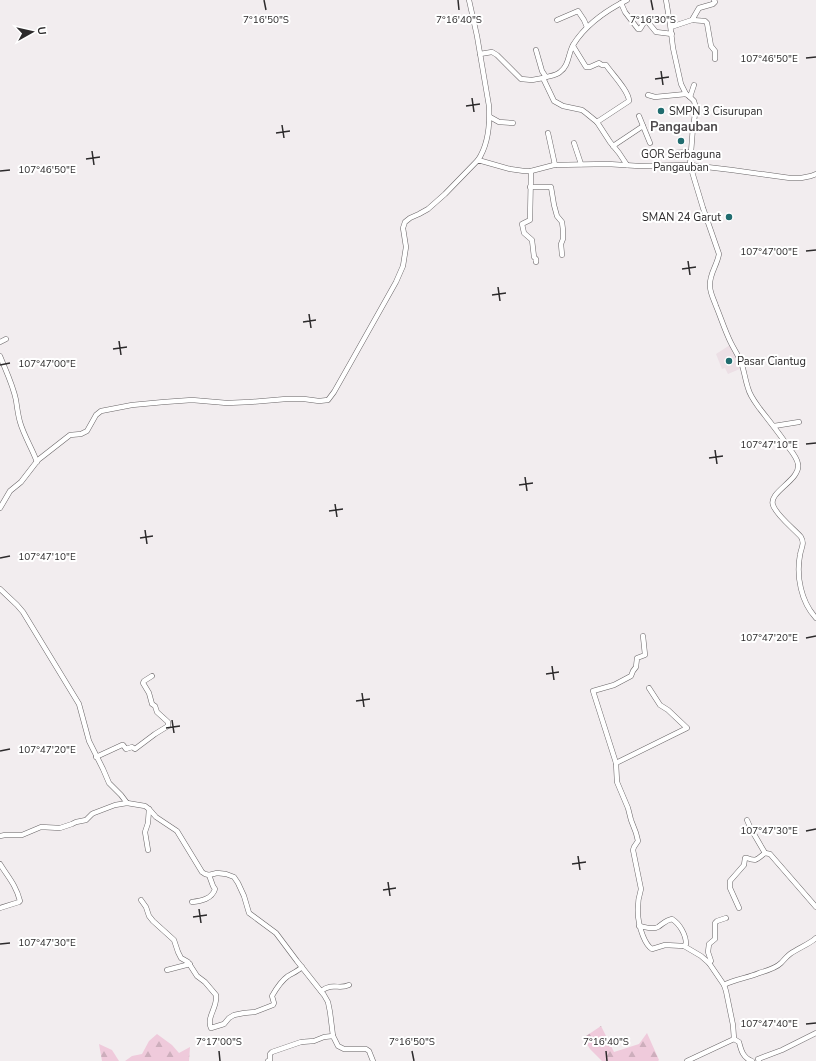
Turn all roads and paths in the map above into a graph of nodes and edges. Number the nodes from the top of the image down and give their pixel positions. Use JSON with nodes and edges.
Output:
{"nodes":[{"id":1,"x":469,"y":0,"type":"edge"},
{"id":2,"x":666,"y":0,"type":"edge"},
{"id":3,"x":714,"y":0,"type":"edge"},
{"id":4,"x":624,"y":1,"type":"edge"},
{"id":5,"x":557,"y":20,"type":"dead end"},
{"id":6,"x":692,"y":20,"type":"junction"},
{"id":7,"x":587,"y":27,"type":"junction"},
{"id":8,"x":671,"y":27,"type":"junction"},
{"id":9,"x":672,"y":34,"type":"junction"},
{"id":10,"x":573,"y":46,"type":"junction"},
{"id":11,"x":536,"y":50,"type":"dead end"},
{"id":12,"x":480,"y":54,"type":"junction"},
{"id":13,"x":715,"y":59,"type":"dead end"},
{"id":14,"x":544,"y":78,"type":"junction"},
{"id":15,"x":694,"y":85,"type":"dead end"},
{"id":16,"x":648,"y":95,"type":"dead end"},
{"id":17,"x":688,"y":95,"type":"junction"},
{"id":18,"x":639,"y":116,"type":"dead end"},
{"id":19,"x":490,"y":117,"type":"junction"},
{"id":20,"x":597,"y":122,"type":"junction"},
{"id":21,"x":513,"y":123,"type":"dead end"},
{"id":22,"x":644,"y":126,"type":"junction"},
{"id":23,"x":548,"y":133,"type":"dead end"},
{"id":24,"x":574,"y":143,"type":"dead end"},
{"id":25,"x":650,"y":143,"type":"dead end"},
{"id":26,"x":613,"y":146,"type":"junction"},
{"id":27,"x":691,"y":152,"type":"junction"},
{"id":28,"x":670,"y":153,"type":"dead end"},
{"id":29,"x":478,"y":160,"type":"junction"},
{"id":30,"x":581,"y":164,"type":"junction"},
{"id":31,"x":555,"y":165,"type":"junction"},
{"id":32,"x":627,"y":165,"type":"junction"},
{"id":33,"x":690,"y":165,"type":"junction"},
{"id":34,"x":531,"y":171,"type":"junction"},
{"id":35,"x":816,"y":174,"type":"edge"},
{"id":36,"x":530,"y":187,"type":"junction"},
{"id":37,"x":562,"y":255,"type":"dead end"},
{"id":38,"x":536,"y":262,"type":"dead end"},
{"id":39,"x":6,"y":339,"type":"dead end"},
{"id":40,"x":0,"y":342,"type":"edge"},
{"id":41,"x":0,"y":356,"type":"edge"},
{"id":42,"x":799,"y":422,"type":"dead end"},
{"id":43,"x":774,"y":426,"type":"junction"},
{"id":44,"x":37,"y":462,"type":"junction"},
{"id":45,"x":0,"y":508,"type":"edge"},
{"id":46,"x":0,"y":589,"type":"edge"},
{"id":47,"x":816,"y":618,"type":"edge"},
{"id":48,"x":643,"y":636,"type":"dead end"},
{"id":49,"x":152,"y":676,"type":"dead end"},
{"id":50,"x":649,"y":688,"type":"dead end"},
{"id":51,"x":96,"y":757,"type":"junction"},
{"id":52,"x":616,"y":763,"type":"junction"},
{"id":53,"x":127,"y":803,"type":"junction"},
{"id":54,"x":149,"y":809,"type":"junction"},
{"id":55,"x":747,"y":820,"type":"dead end"},
{"id":56,"x":0,"y":836,"type":"edge"},
{"id":57,"x":148,"y":850,"type":"dead end"},
{"id":58,"x":765,"y":853,"type":"junction"},
{"id":59,"x":0,"y":864,"type":"edge"},
{"id":60,"x":209,"y":875,"type":"junction"},
{"id":61,"x":141,"y":900,"type":"dead end"},
{"id":62,"x":192,"y":902,"type":"dead end"},
{"id":63,"x":816,"y":907,"type":"edge"},
{"id":64,"x":0,"y":908,"type":"edge"},
{"id":65,"x":739,"y":908,"type":"dead end"},
{"id":66,"x":726,"y":918,"type":"dead end"},
{"id":67,"x":639,"y":926,"type":"junction"},
{"id":68,"x":816,"y":938,"type":"edge"},
{"id":69,"x":684,"y":946,"type":"junction"},
{"id":70,"x":709,"y":963,"type":"junction"},
{"id":71,"x":190,"y":964,"type":"junction"},
{"id":72,"x":302,"y":967,"type":"junction"},
{"id":73,"x":166,"y":970,"type":"dead end"},
{"id":74,"x":349,"y":985,"type":"dead end"},
{"id":75,"x":724,"y":985,"type":"junction"},
{"id":76,"x":321,"y":991,"type":"junction"},
{"id":77,"x":816,"y":1033,"type":"edge"},
{"id":78,"x":332,"y":1036,"type":"junction"},
{"id":79,"x":734,"y":1039,"type":"junction"},
{"id":80,"x":758,"y":1060,"type":"edge"},
{"id":81,"x":268,"y":1061,"type":"edge"},
{"id":82,"x":373,"y":1061,"type":"edge"},
{"id":83,"x":688,"y":1061,"type":"edge"},
{"id":84,"x":752,"y":1061,"type":"edge"}],
"edges":[{"from":1,"to":12,"type":"street"},
{"from":2,"to":8,"type":"street"},
{"from":3,"to":6,"type":"street"},
{"from":4,"to":7,"type":"street"},
{"from":4,"to":9,"type":"street"},
{"from":5,"to":7,"type":"street"},
{"from":6,"to":8,"type":"street"},
{"from":6,"to":13,"type":"street"},
{"from":7,"to":10,"type":"street"},
{"from":8,"to":9,"type":"street"},
{"from":9,"to":17,"type":"street"},
{"from":10,"to":14,"type":"street"},
{"from":10,"to":20,"type":"street"},
{"from":11,"to":14,"type":"street"},
{"from":12,"to":14,"type":"street"},
{"from":12,"to":19,"type":"street"},
{"from":14,"to":20,"type":"street"},
{"from":15,"to":17,"type":"street"},
{"from":16,"to":17,"type":"street"},
{"from":17,"to":27,"type":"street"},
{"from":18,"to":22,"type":"street"},
{"from":19,"to":21,"type":"street"},
{"from":19,"to":29,"type":"street"},
{"from":20,"to":26,"type":"street"},
{"from":22,"to":25,"type":"street"},
{"from":22,"to":26,"type":"street"},
{"from":23,"to":31,"type":"street"},
{"from":24,"to":30,"type":"street"},
{"from":26,"to":32,"type":"street"},
{"from":27,"to":28,"type":"street"},
{"from":27,"to":33,"type":"street"},
{"from":29,"to":34,"type":"street"},
{"from":29,"to":44,"type":"street"},
{"from":30,"to":31,"type":"street"},
{"from":30,"to":32,"type":"street"},
{"from":31,"to":34,"type":"street"},
{"from":32,"to":33,"type":"street"},
{"from":33,"to":35,"type":"street"},
{"from":33,"to":43,"type":"street"},
{"from":34,"to":36,"type":"street"},
{"from":36,"to":37,"type":"street"},
{"from":36,"to":38,"type":"street"},
{"from":39,"to":40,"type":"street"},
{"from":41,"to":44,"type":"street"},
{"from":42,"to":43,"type":"street"},
{"from":43,"to":47,"type":"street"},
{"from":44,"to":45,"type":"street"},
{"from":46,"to":51,"type":"street"},
{"from":48,"to":52,"type":"street"},
{"from":49,"to":51,"type":"street"},
{"from":50,"to":52,"type":"street"},
{"from":51,"to":53,"type":"street"},
{"from":52,"to":67,"type":"street"},
{"from":53,"to":54,"type":"street"},
{"from":53,"to":56,"type":"street"},
{"from":54,"to":57,"type":"street"},
{"from":54,"to":60,"type":"street"},
{"from":55,"to":58,"type":"street"},
{"from":58,"to":63,"type":"street"},
{"from":58,"to":65,"type":"street"},
{"from":59,"to":64,"type":"street"},
{"from":60,"to":62,"type":"street"},
{"from":60,"to":72,"type":"street"},
{"from":61,"to":71,"type":"street"},
{"from":66,"to":70,"type":"street"},
{"from":67,"to":69,"type":"street"},
{"from":67,"to":69,"type":"street"},
{"from":68,"to":75,"type":"street"},
{"from":69,"to":70,"type":"street"},
{"from":70,"to":75,"type":"street"},
{"from":71,"to":72,"type":"street"},
{"from":71,"to":73,"type":"street"},
{"from":72,"to":76,"type":"street"},
{"from":74,"to":76,"type":"street"},
{"from":75,"to":79,"type":"street"},
{"from":76,"to":78,"type":"street"},
{"from":77,"to":80,"type":"street"},
{"from":78,"to":81,"type":"street"},
{"from":78,"to":82,"type":"street"},
{"from":79,"to":83,"type":"street"},
{"from":79,"to":84,"type":"street"},
{"from":80,"to":84,"type":"street"}]}
